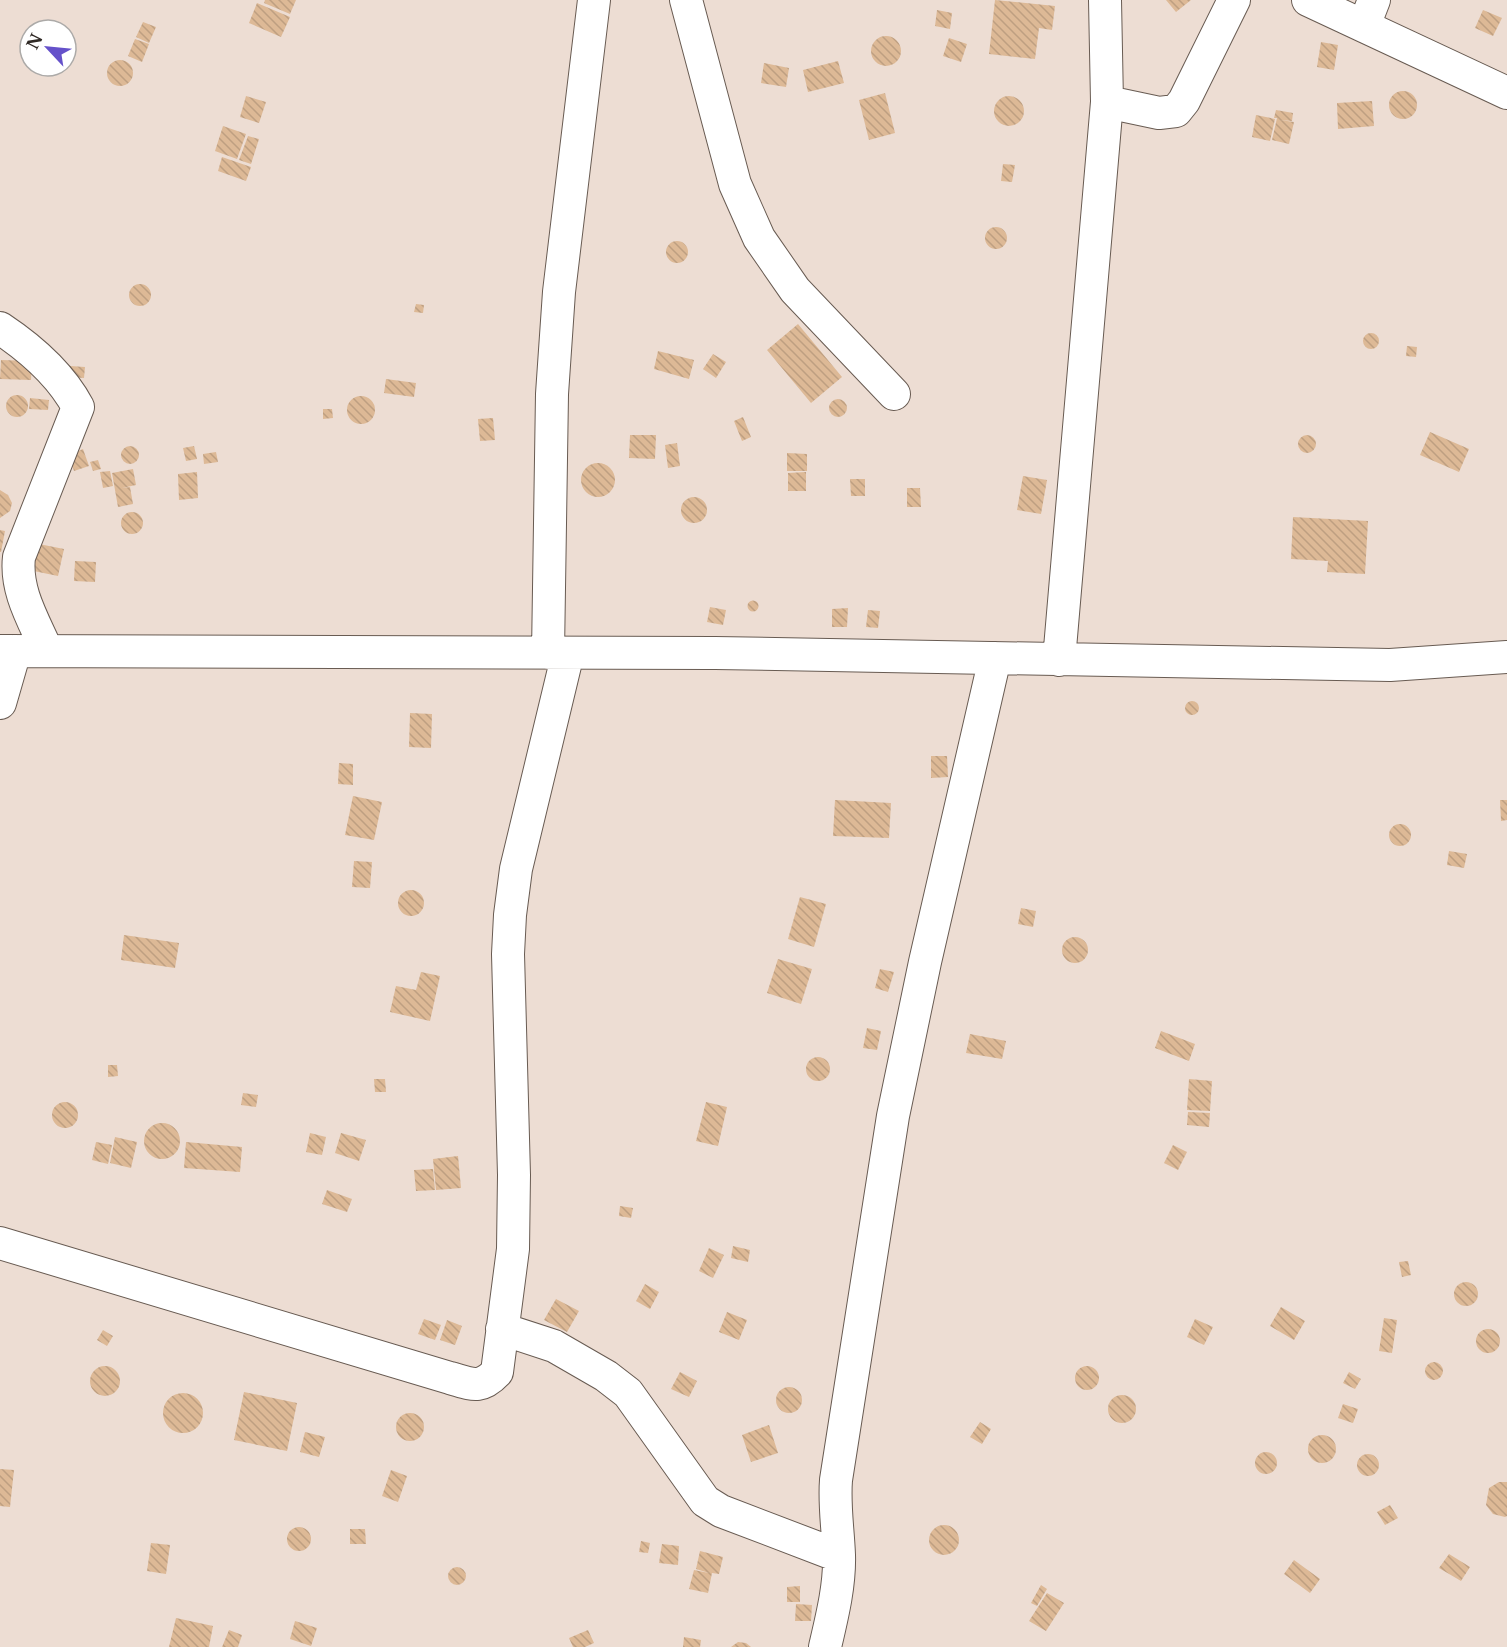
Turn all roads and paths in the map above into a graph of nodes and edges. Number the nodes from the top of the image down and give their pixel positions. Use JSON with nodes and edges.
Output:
{"nodes":[{"id":1,"x":594,"y":0,"type":"edge"},
{"id":2,"x":686,"y":0,"type":"edge"},
{"id":3,"x":1105,"y":0,"type":"edge"},
{"id":4,"x":1234,"y":0,"type":"edge"},
{"id":5,"x":1308,"y":0,"type":"edge"},
{"id":6,"x":1369,"y":13,"type":"edge"},
{"id":7,"x":1507,"y":93,"type":"edge"},
{"id":8,"x":1107,"y":102,"type":"junction"},
{"id":9,"x":0,"y":328,"type":"edge"},
{"id":10,"x":894,"y":394,"type":"dead end"},
{"id":11,"x":7,"y":651,"type":"edge"},
{"id":12,"x":47,"y":651,"type":"junction"},
{"id":13,"x":558,"y":652,"type":"junction"},
{"id":14,"x":1507,"y":657,"type":"edge"},
{"id":15,"x":995,"y":658,"type":"junction"},
{"id":16,"x":1059,"y":660,"type":"junction"},
{"id":17,"x":0,"y":703,"type":"edge"},
{"id":18,"x":0,"y":1243,"type":"edge"},
{"id":19,"x":502,"y":1329,"type":"junction"},
{"id":20,"x":839,"y":1556,"type":"junction"},
{"id":21,"x":825,"y":1647,"type":"edge"}],
"edges":[{"from":1,"to":13,"type":"street"},
{"from":2,"to":10,"type":"street"},
{"from":3,"to":8,"type":"street"},
{"from":4,"to":8,"type":"street"},
{"from":5,"to":6,"type":"street"},
{"from":6,"to":7,"type":"street"},
{"from":8,"to":16,"type":"street"},
{"from":9,"to":12,"type":"street"},
{"from":11,"to":12,"type":"street"},
{"from":11,"to":17,"type":"street"},
{"from":12,"to":13,"type":"street"},
{"from":13,"to":15,"type":"street"},
{"from":13,"to":19,"type":"street"},
{"from":14,"to":16,"type":"street"},
{"from":15,"to":16,"type":"street"},
{"from":15,"to":20,"type":"street"},
{"from":18,"to":19,"type":"street"},
{"from":19,"to":20,"type":"street"},
{"from":20,"to":21,"type":"street"}]}
